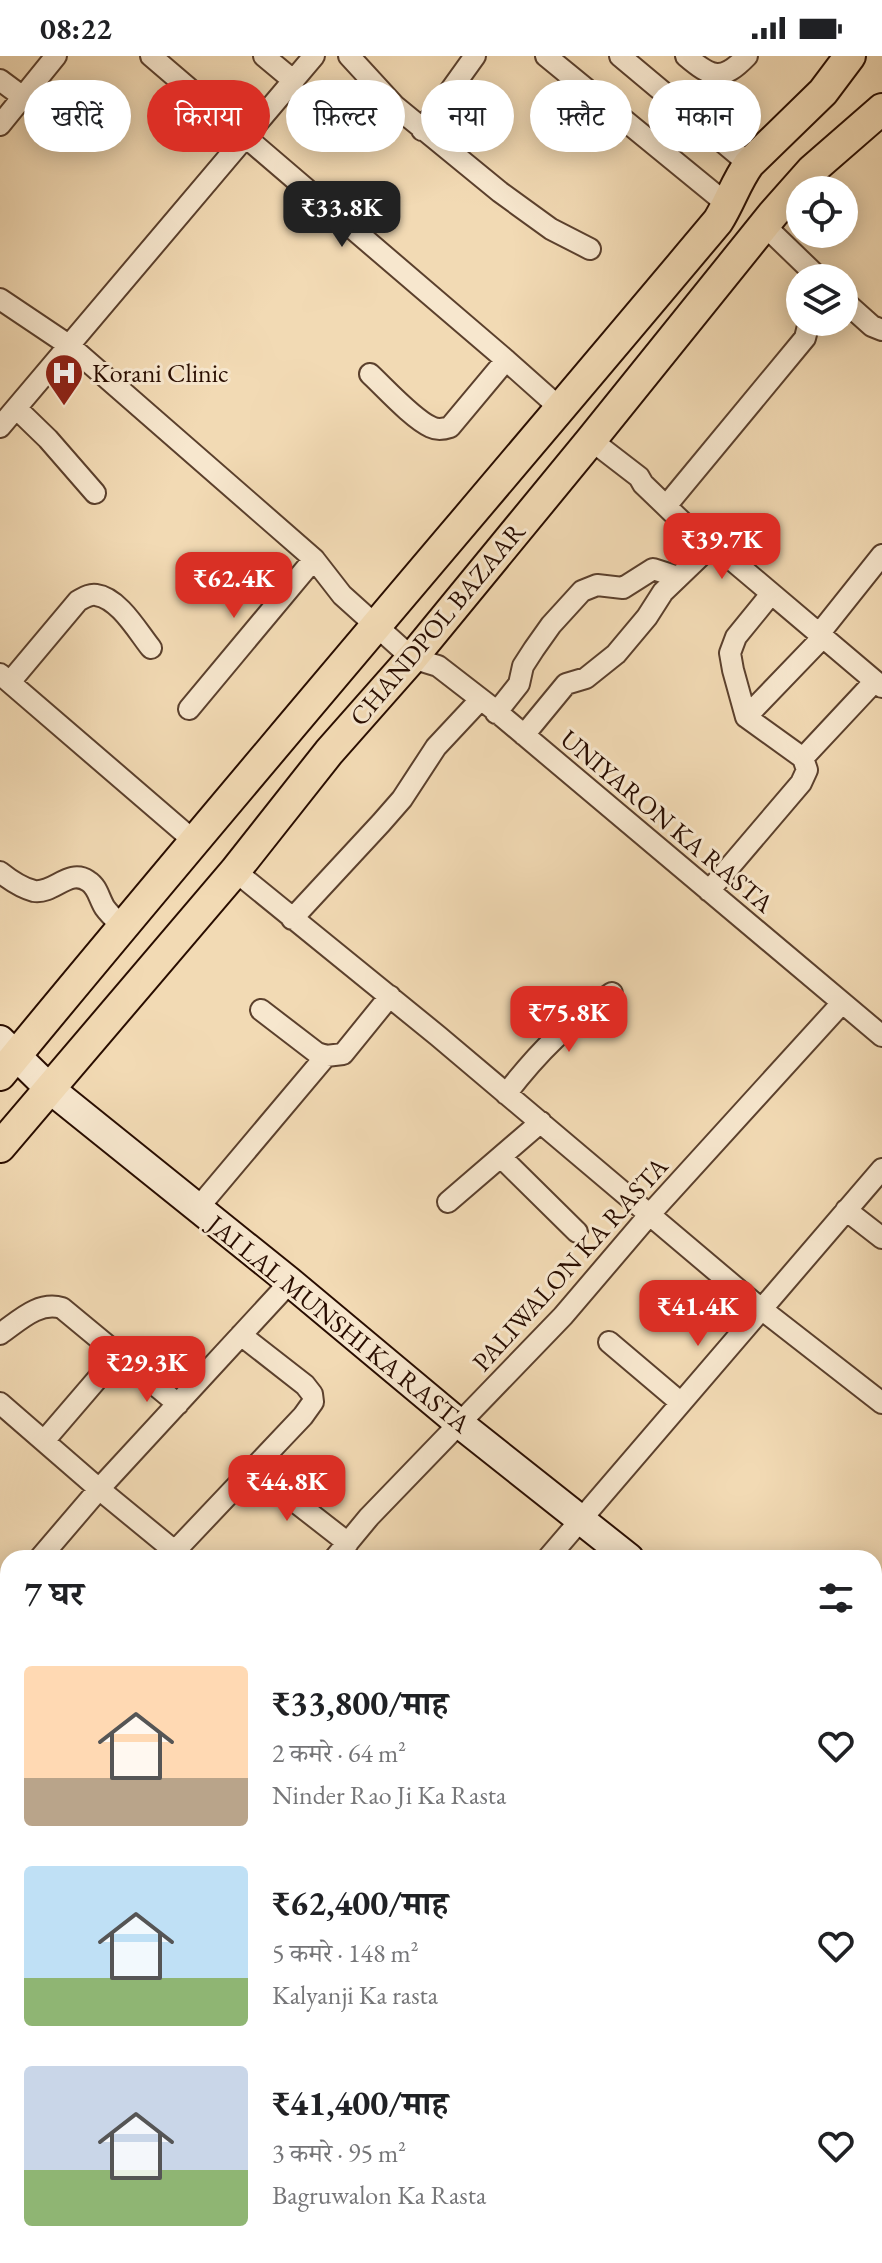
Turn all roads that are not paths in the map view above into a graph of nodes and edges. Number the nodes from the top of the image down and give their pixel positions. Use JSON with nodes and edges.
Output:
{"nodes":[{"id":1,"x":56,"y":56,"type":"edge"},
{"id":2,"x":151,"y":56,"type":"edge"},
{"id":3,"x":264,"y":56,"type":"edge"},
{"id":4,"x":314,"y":56,"type":"edge"},
{"id":5,"x":349,"y":56,"type":"edge"},
{"id":6,"x":475,"y":56,"type":"edge"},
{"id":7,"x":546,"y":56,"type":"edge"},
{"id":8,"x":620,"y":56,"type":"edge"},
{"id":9,"x":686,"y":56,"type":"edge"},
{"id":10,"x":747,"y":56,"type":"edge"},
{"id":11,"x":850,"y":56,"type":"edge"},
{"id":12,"x":0,"y":80,"type":"edge"},
{"id":13,"x":179,"y":80,"type":"edge"},
{"id":14,"x":293,"y":80,"type":"edge"},
{"id":15,"x":295,"y":80,"type":"edge"},
{"id":16,"x":458,"y":80,"type":"edge"},
{"id":17,"x":286,"y":90,"type":"edge"},
{"id":18,"x":23,"y":97,"type":"junction"},
{"id":19,"x":270,"y":108,"type":"edge"},
{"id":20,"x":882,"y":109,"type":"edge"},
{"id":21,"x":0,"y":125,"type":"edge"},
{"id":22,"x":421,"y":129,"type":"edge"},
{"id":23,"x":232,"y":152,"type":"edge"},
{"id":24,"x":262,"y":152,"type":"edge"},
{"id":25,"x":450,"y":152,"type":"edge"},
{"id":26,"x":749,"y":164,"type":"junction"},
{"id":27,"x":728,"y":205,"type":"junction"},
{"id":28,"x":764,"y":225,"type":"junction"},
{"id":29,"x":590,"y":249,"type":"dead end"},
{"id":30,"x":804,"y":264,"type":"edge"},
{"id":31,"x":0,"y":299,"type":"edge"},
{"id":32,"x":858,"y":310,"type":"edge"},
{"id":33,"x":879,"y":323,"type":"edge"},
{"id":34,"x":806,"y":336,"type":"edge"},
{"id":35,"x":70,"y":346,"type":"junction"},
{"id":36,"x":506,"y":360,"type":"junction"},
{"id":37,"x":370,"y":374,"type":"dead end"},
{"id":38,"x":16,"y":408,"type":"junction"},
{"id":39,"x":561,"y":409,"type":"junction"},
{"id":40,"x":0,"y":427,"type":"edge"},
{"id":41,"x":591,"y":440,"type":"junction"},
{"id":42,"x":95,"y":493,"type":"dead end"},
{"id":43,"x":666,"y":506,"type":"junction"},
{"id":44,"x":713,"y":544,"type":"junction"},
{"id":45,"x":882,"y":555,"type":"edge"},
{"id":46,"x":314,"y":559,"type":"junction"},
{"id":47,"x":678,"y":577,"type":"junction"},
{"id":48,"x":771,"y":594,"type":"junction"},
{"id":49,"x":376,"y":627,"type":"junction"},
{"id":50,"x":821,"y":636,"type":"junction"},
{"id":51,"x":151,"y":648,"type":"dead end"},
{"id":52,"x":412,"y":658,"type":"junction"},
{"id":53,"x":5,"y":678,"type":"edge"},
{"id":54,"x":878,"y":684,"type":"edge"},
{"id":55,"x":479,"y":701,"type":"junction"},
{"id":56,"x":189,"y":709,"type":"dead end"},
{"id":57,"x":496,"y":713,"type":"junction"},
{"id":58,"x":746,"y":717,"type":"junction"},
{"id":59,"x":524,"y":735,"type":"junction"},
{"id":60,"x":803,"y":758,"type":"junction"},
{"id":61,"x":194,"y":841,"type":"junction"},
{"id":62,"x":235,"y":871,"type":"junction"},
{"id":63,"x":0,"y":872,"type":"edge"},
{"id":64,"x":709,"y":891,"type":"junction"},
{"id":65,"x":292,"y":919,"type":"junction"},
{"id":66,"x":123,"y":927,"type":"junction"},
{"id":67,"x":612,"y":993,"type":"dead end"},
{"id":68,"x":390,"y":996,"type":"junction"},
{"id":69,"x":842,"y":1003,"type":"junction"},
{"id":70,"x":261,"y":1010,"type":"dead end"},
{"id":71,"x":882,"y":1036,"type":"edge"},
{"id":72,"x":6,"y":1056,"type":"edge"},
{"id":73,"x":326,"y":1056,"type":"junction"},
{"id":74,"x":50,"y":1089,"type":"junction"},
{"id":75,"x":506,"y":1094,"type":"junction"},
{"id":76,"x":541,"y":1122,"type":"junction"},
{"id":77,"x":0,"y":1147,"type":"edge"},
{"id":78,"x":502,"y":1158,"type":"junction"},
{"id":79,"x":882,"y":1169,"type":"edge"},
{"id":80,"x":448,"y":1202,"type":"dead end"},
{"id":81,"x":198,"y":1208,"type":"junction"},
{"id":82,"x":846,"y":1210,"type":"junction"},
{"id":83,"x":650,"y":1214,"type":"junction"},
{"id":84,"x":577,"y":1232,"type":"dead end"},
{"id":85,"x":882,"y":1238,"type":"edge"},
{"id":86,"x":290,"y":1282,"type":"junction"},
{"id":87,"x":760,"y":1308,"type":"junction"},
{"id":88,"x":0,"y":1334,"type":"edge"},
{"id":89,"x":241,"y":1335,"type":"junction"},
{"id":90,"x":609,"y":1342,"type":"dead end"},
{"id":91,"x":117,"y":1356,"type":"junction"},
{"id":92,"x":0,"y":1403,"type":"edge"},
{"id":93,"x":681,"y":1403,"type":"junction"},
{"id":94,"x":882,"y":1403,"type":"edge"},
{"id":95,"x":178,"y":1404,"type":"junction"},
{"id":96,"x":460,"y":1424,"type":"junction"},
{"id":97,"x":44,"y":1441,"type":"junction"},
{"id":98,"x":253,"y":1469,"type":"junction"},
{"id":99,"x":99,"y":1489,"type":"junction"},
{"id":100,"x":583,"y":1519,"type":"junction"},
{"id":101,"x":47,"y":1550,"type":"edge"},
{"id":102,"x":174,"y":1550,"type":"edge"},
{"id":103,"x":184,"y":1550,"type":"edge"},
{"id":104,"x":342,"y":1550,"type":"edge"},
{"id":105,"x":555,"y":1550,"type":"edge"},
{"id":106,"x":620,"y":1550,"type":"edge"}],
"edges":[{"from":1,"to":18,"type":"street"},
{"from":2,"to":13,"type":"street"},
{"from":3,"to":14,"type":"street"},
{"from":4,"to":15,"type":"street"},
{"from":5,"to":22,"type":"street"},
{"from":6,"to":16,"type":"street"},
{"from":7,"to":27,"type":"street"},
{"from":8,"to":26,"type":"street"},
{"from":9,"to":10,"type":"street"},
{"from":11,"to":26,"type":"main road","name":"CHANDPOL BAZAAR"},
{"from":12,"to":18,"type":"street"},
{"from":17,"to":19,"type":"street"},
{"from":18,"to":21,"type":"street"},
{"from":20,"to":28,"type":"main road","name":"CHANDPOL BAZAAR"},
{"from":23,"to":35,"type":"street"},
{"from":24,"to":36,"type":"street"},
{"from":25,"to":29,"type":"street"},
{"from":26,"to":27,"type":"main road","name":"CHANDPOL BAZAAR"},
{"from":27,"to":39,"type":"main road","name":"CHANDPOL BAZAAR"},
{"from":28,"to":30,"type":"street"},
{"from":28,"to":41,"type":"main road","name":"CHANDPOL BAZAAR"},
{"from":31,"to":35,"type":"street","name":"UNIYARON KA RASTA"},
{"from":32,"to":33,"type":"street"},
{"from":34,"to":43,"type":"street"},
{"from":35,"to":38,"type":"street"},
{"from":35,"to":46,"type":"street","name":"UNIYARON KA RASTA"},
{"from":36,"to":37,"type":"street"},
{"from":36,"to":39,"type":"street"},
{"from":38,"to":40,"type":"street"},
{"from":38,"to":42,"type":"street"},
{"from":39,"to":49,"type":"main road","name":"CHANDPOL BAZAAR"},
{"from":41,"to":43,"type":"street"},
{"from":41,"to":52,"type":"main road","name":"CHANDPOL BAZAAR"},
{"from":43,"to":44,"type":"street"},
{"from":44,"to":47,"type":"street"},
{"from":44,"to":48,"type":"street"},
{"from":45,"to":50,"type":"street"},
{"from":46,"to":49,"type":"street","name":"UNIYARON KA RASTA"},
{"from":46,"to":56,"type":"street"},
{"from":47,"to":57,"type":"street"},
{"from":47,"to":59,"type":"street"},
{"from":48,"to":50,"type":"street"},
{"from":48,"to":58,"type":"street"},
{"from":49,"to":52,"type":"street","name":"UNIYARON KA RASTA"},
{"from":49,"to":61,"type":"main road","name":"CHANDPOL BAZAAR"},
{"from":50,"to":54,"type":"street"},
{"from":50,"to":58,"type":"street"},
{"from":51,"to":53,"type":"street"},
{"from":52,"to":55,"type":"street","name":"UNIYARON KA RASTA"},
{"from":52,"to":62,"type":"main road","name":"CHANDPOL BAZAAR"},
{"from":53,"to":61,"type":"street"},
{"from":54,"to":60,"type":"street"},
{"from":55,"to":57,"type":"street","name":"UNIYARON KA RASTA"},
{"from":55,"to":65,"type":"street"},
{"from":57,"to":59,"type":"street","name":"UNIYARON KA RASTA"},
{"from":58,"to":60,"type":"street"},
{"from":59,"to":64,"type":"street","name":"UNIYARON KA RASTA"},
{"from":60,"to":64,"type":"street"},
{"from":61,"to":66,"type":"main road","name":"CHANDPOL BAZAAR"},
{"from":62,"to":65,"type":"street"},
{"from":62,"to":74,"type":"main road","name":"CHANDPOL BAZAAR"},
{"from":63,"to":66,"type":"street"},
{"from":64,"to":69,"type":"street","name":"UNIYARON KA RASTA"},
{"from":65,"to":68,"type":"street"},
{"from":66,"to":72,"type":"main road","name":"CHANDPOL BAZAAR"},
{"from":67,"to":75,"type":"street"},
{"from":68,"to":73,"type":"street"},
{"from":68,"to":75,"type":"street"},
{"from":69,"to":71,"type":"street","name":"UNIYARON KA RASTA"},
{"from":69,"to":83,"type":"street","name":"PALIWALON KA RASTA"},
{"from":70,"to":73,"type":"street"},
{"from":72,"to":74,"type":"main road","name":"JAI LAL MUNSHI KA RASTA"},
{"from":73,"to":81,"type":"street"},
{"from":74,"to":77,"type":"main road","name":"CHANDPOL BAZAAR"},
{"from":74,"to":81,"type":"main road","name":"JAI LAL MUNSHI KA RASTA"},
{"from":75,"to":76,"type":"street"},
{"from":76,"to":78,"type":"street"},
{"from":76,"to":83,"type":"street"},
{"from":78,"to":80,"type":"street"},
{"from":78,"to":84,"type":"street"},
{"from":79,"to":82,"type":"street"},
{"from":81,"to":86,"type":"main road","name":"JAI LAL MUNSHI KA RASTA"},
{"from":82,"to":85,"type":"street"},
{"from":82,"to":87,"type":"street"},
{"from":83,"to":87,"type":"street"},
{"from":83,"to":96,"type":"street","name":"PALIWALON KA RASTA"},
{"from":86,"to":89,"type":"street"},
{"from":86,"to":96,"type":"main road","name":"JAI LAL MUNSHI KA RASTA"},
{"from":87,"to":93,"type":"street"},
{"from":87,"to":94,"type":"street"},
{"from":88,"to":91,"type":"street"},
{"from":89,"to":95,"type":"street"},
{"from":89,"to":98,"type":"street"},
{"from":90,"to":93,"type":"street"},
{"from":91,"to":95,"type":"street"},
{"from":91,"to":97,"type":"street"},
{"from":92,"to":97,"type":"street"},
{"from":93,"to":100,"type":"street"},
{"from":95,"to":99,"type":"street"},
{"from":96,"to":100,"type":"main road","name":"JAI LAL MUNSHI KA RASTA"},
{"from":96,"to":104,"type":"street","name":"PALIWALON KA RASTA"},
{"from":97,"to":99,"type":"street"},
{"from":98,"to":103,"type":"street"},
{"from":98,"to":104,"type":"street"},
{"from":99,"to":101,"type":"street"},
{"from":99,"to":102,"type":"street"},
{"from":100,"to":105,"type":"street"},
{"from":100,"to":106,"type":"main road","name":"JAI LAL MUNSHI KA RASTA"}]}
